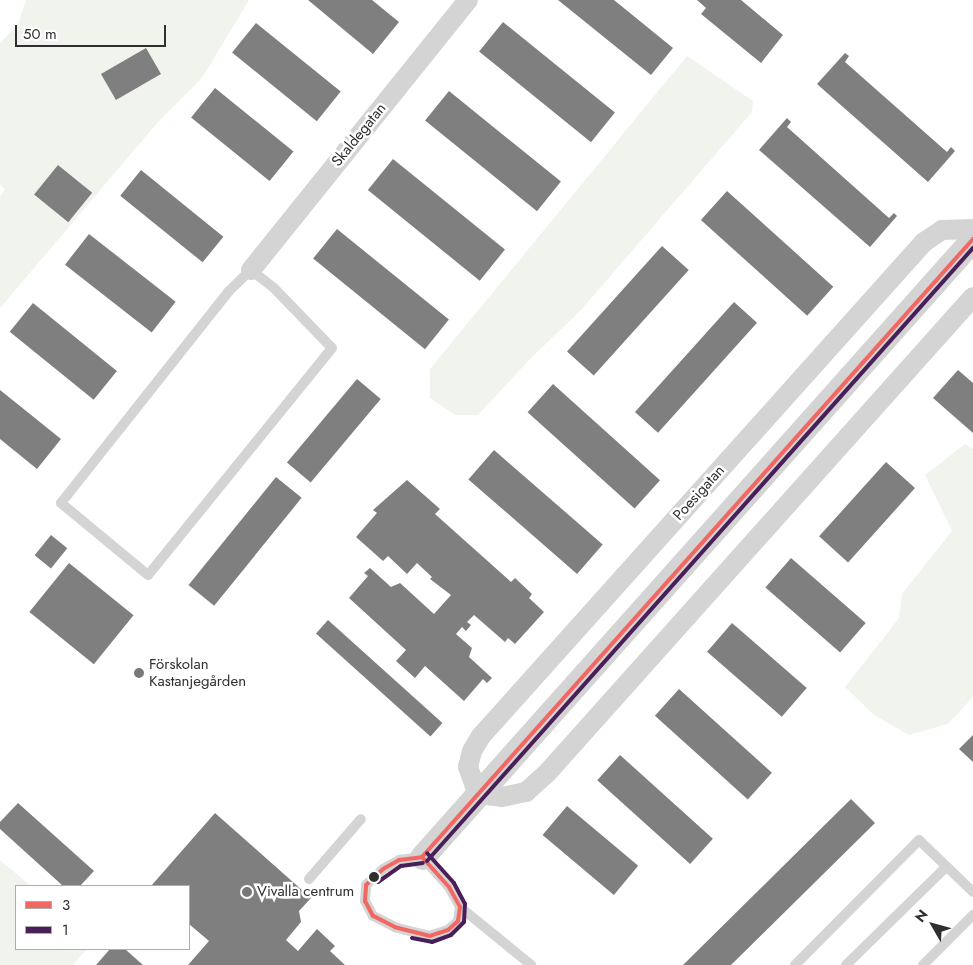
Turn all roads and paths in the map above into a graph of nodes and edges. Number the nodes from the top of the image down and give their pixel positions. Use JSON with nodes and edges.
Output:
{"nodes":[{"id":1,"x":468,"y":0,"type":"edge"},
{"id":2,"x":973,"y":229,"type":"edge"},
{"id":3,"x":973,"y":239,"type":"edge"},
{"id":4,"x":251,"y":270,"type":"junction"},
{"id":5,"x":973,"y":297,"type":"edge"},
{"id":6,"x":478,"y":794,"type":"junction"},
{"id":7,"x":361,"y":819,"type":"dead end"},
{"id":8,"x":422,"y":857,"type":"junction"},
{"id":9,"x":946,"y":867,"type":"junction"},
{"id":10,"x":309,"y":880,"type":"dead end"},
{"id":11,"x":973,"y":892,"type":"edge"},
{"id":12,"x":460,"y":907,"type":"junction"},
{"id":13,"x":973,"y":915,"type":"edge"},
{"id":14,"x":530,"y":965,"type":"edge"},
{"id":15,"x":795,"y":965,"type":"edge"},
{"id":16,"x":846,"y":965,"type":"edge"},
{"id":17,"x":923,"y":965,"type":"edge"}],
"edges":[{"from":1,"to":4,"type":"street","name":"Skaldegatan"},
{"from":2,"to":6,"type":"street","name":"Poesigatan"},
{"from":3,"to":6,"type":"street"},
{"from":4,"to":4,"type":"lane"},
{"from":5,"to":6,"type":"street"},
{"from":6,"to":8,"type":"street"},
{"from":7,"to":10,"type":"lane"},
{"from":8,"to":12,"type":"lane"},
{"from":8,"to":12,"type":"lane"},
{"from":9,"to":11,"type":"lane"},
{"from":9,"to":15,"type":"lane"},
{"from":9,"to":16,"type":"lane"},
{"from":12,"to":14,"type":"lane"},
{"from":13,"to":17,"type":"lane"}]}
